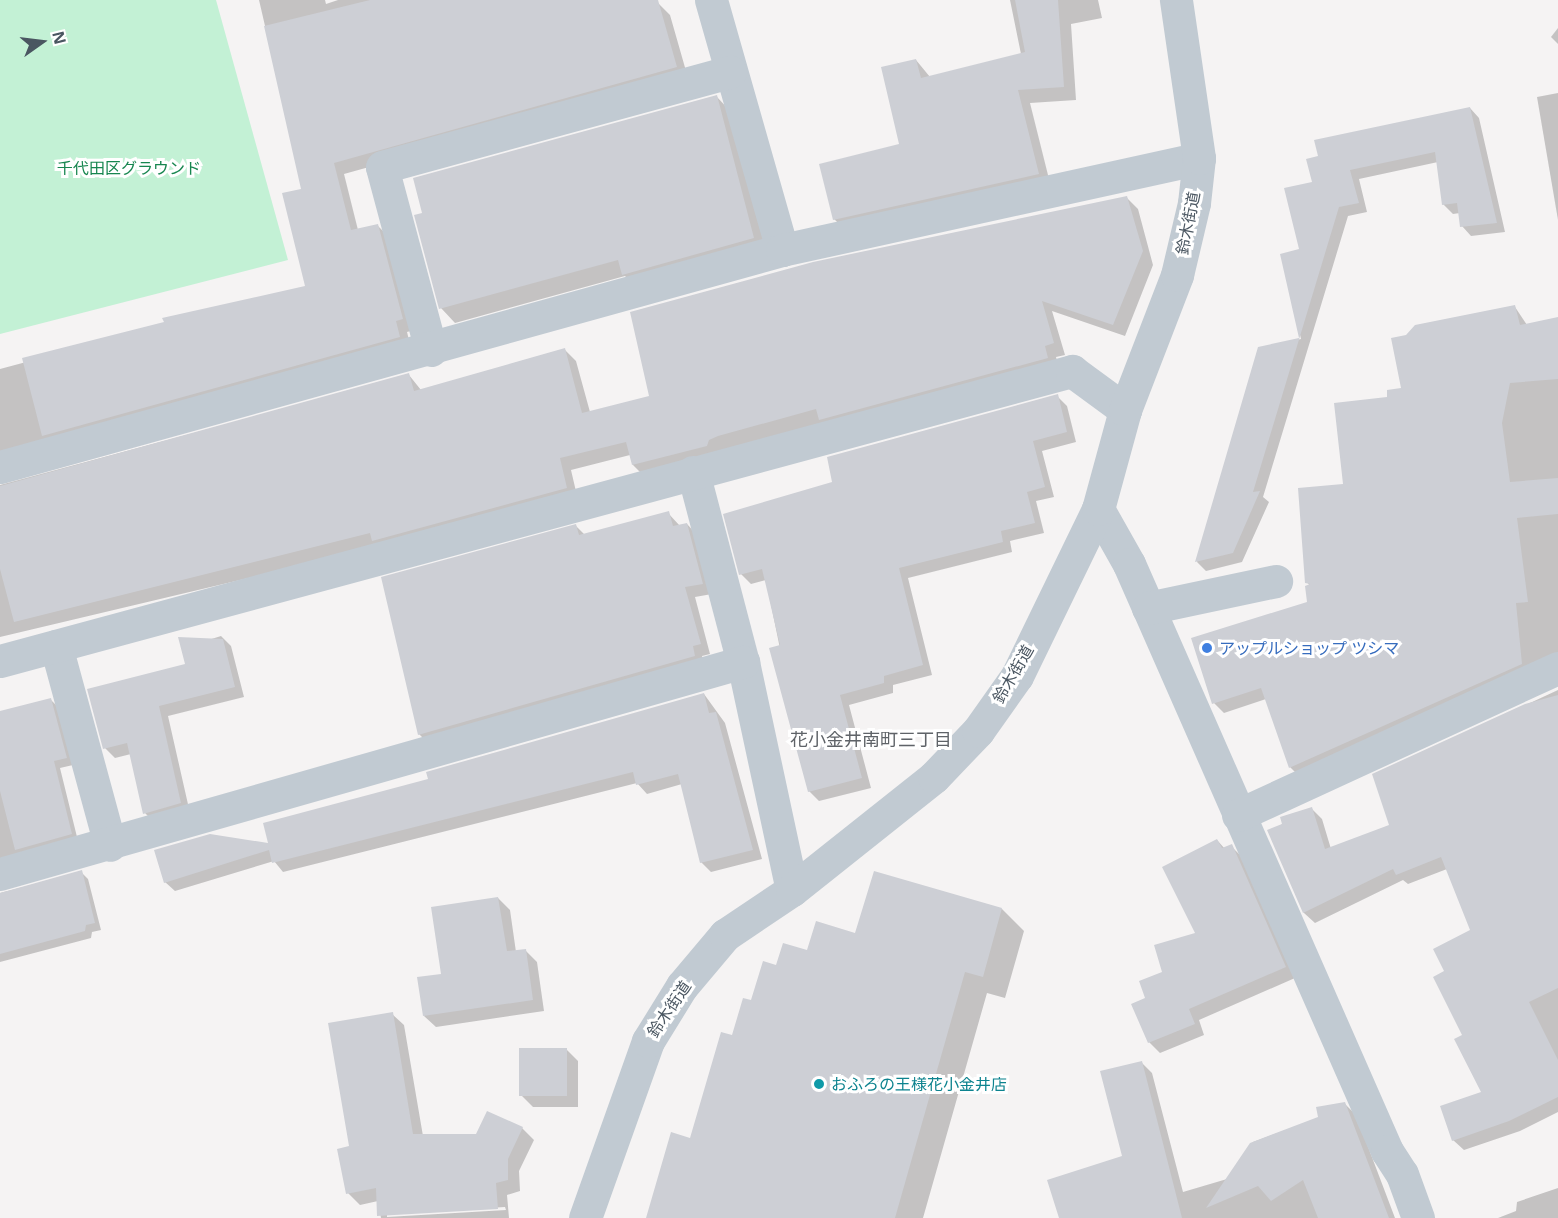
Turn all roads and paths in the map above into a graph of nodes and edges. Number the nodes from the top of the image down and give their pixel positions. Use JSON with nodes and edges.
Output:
{"nodes":[{"id":1,"x":711,"y":0,"type":"edge"},
{"id":2,"x":1176,"y":0,"type":"edge"},
{"id":3,"x":730,"y":72,"type":"junction"},
{"id":4,"x":1199,"y":158,"type":"junction"},
{"id":5,"x":782,"y":250,"type":"junction"},
{"id":6,"x":431,"y":350,"type":"junction"},
{"id":7,"x":1125,"y":410,"type":"junction"},
{"id":8,"x":0,"y":467,"type":"edge"},
{"id":9,"x":693,"y":472,"type":"junction"},
{"id":10,"x":1098,"y":509,"type":"junction"},
{"id":11,"x":1276,"y":581,"type":"dead end"},
{"id":12,"x":1148,"y":608,"type":"junction"},
{"id":13,"x":56,"y":646,"type":"junction"},
{"id":14,"x":0,"y":661,"type":"edge"},
{"id":15,"x":744,"y":662,"type":"junction"},
{"id":16,"x":1558,"y":668,"type":"edge"},
{"id":17,"x":1238,"y":815,"type":"junction"},
{"id":18,"x":110,"y":845,"type":"junction"},
{"id":19,"x":0,"y":874,"type":"edge"},
{"id":20,"x":792,"y":890,"type":"junction"},
{"id":21,"x":585,"y":1218,"type":"edge"},
{"id":22,"x":1418,"y":1218,"type":"edge"}],
"edges":[{"from":1,"to":3,"type":"street"},
{"from":2,"to":4,"type":"street","name":"鈴木街道"},
{"from":3,"to":5,"type":"street"},
{"from":3,"to":6,"type":"street"},
{"from":4,"to":5,"type":"street"},
{"from":4,"to":7,"type":"street","name":"鈴木街道"},
{"from":5,"to":6,"type":"street"},
{"from":6,"to":8,"type":"street"},
{"from":7,"to":9,"type":"street"},
{"from":7,"to":10,"type":"street","name":"鈴木街道"},
{"from":9,"to":13,"type":"street"},
{"from":9,"to":15,"type":"street"},
{"from":10,"to":12,"type":"street"},
{"from":10,"to":20,"type":"street","name":"鈴木街道"},
{"from":11,"to":12,"type":"street"},
{"from":12,"to":17,"type":"street"},
{"from":13,"to":14,"type":"street"},
{"from":13,"to":18,"type":"street"},
{"from":15,"to":18,"type":"street"},
{"from":15,"to":20,"type":"street"},
{"from":16,"to":17,"type":"street"},
{"from":17,"to":22,"type":"street"},
{"from":18,"to":19,"type":"street"},
{"from":20,"to":21,"type":"street","name":"鈴木街道"}]}
